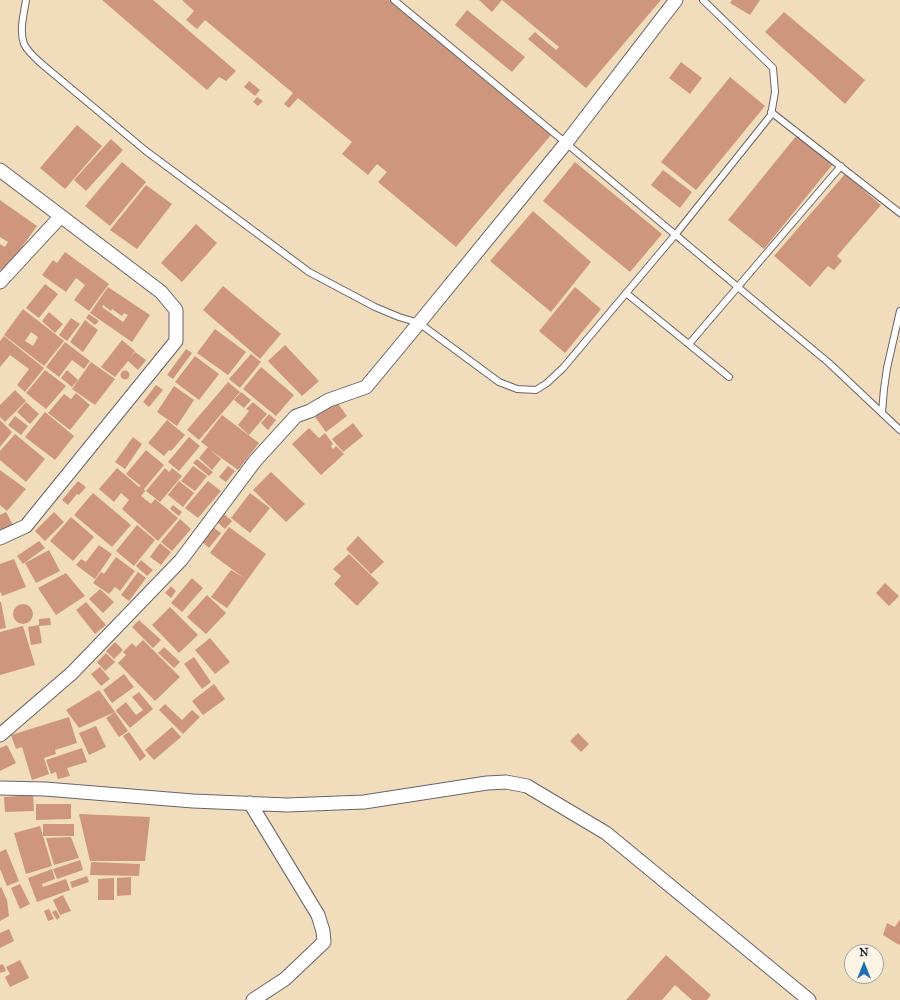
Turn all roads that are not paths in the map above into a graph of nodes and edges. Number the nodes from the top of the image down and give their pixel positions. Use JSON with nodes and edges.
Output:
{"nodes":[{"id":1,"x":26,"y":0,"type":"edge"},
{"id":2,"x":394,"y":0,"type":"edge"},
{"id":3,"x":676,"y":0,"type":"edge"},
{"id":4,"x":703,"y":0,"type":"edge"},
{"id":5,"x":771,"y":112,"type":"junction"},
{"id":6,"x":566,"y":143,"type":"junction"},
{"id":7,"x":841,"y":166,"type":"junction"},
{"id":8,"x":0,"y":170,"type":"edge"},
{"id":9,"x":900,"y":213,"type":"edge"},
{"id":10,"x":61,"y":216,"type":"junction"},
{"id":11,"x":675,"y":235,"type":"junction"},
{"id":12,"x":0,"y":282,"type":"edge"},
{"id":13,"x":737,"y":287,"type":"junction"},
{"id":14,"x":626,"y":293,"type":"junction"},
{"id":15,"x":900,"y":311,"type":"edge"},
{"id":16,"x":419,"y":323,"type":"junction"},
{"id":17,"x":689,"y":344,"type":"junction"},
{"id":18,"x":729,"y":376,"type":"dead end"},
{"id":19,"x":882,"y":412,"type":"junction"},
{"id":20,"x":900,"y":430,"type":"edge"},
{"id":21,"x":0,"y":538,"type":"edge"},
{"id":22,"x":0,"y":735,"type":"edge"},
{"id":23,"x":0,"y":788,"type":"edge"},
{"id":24,"x":250,"y":803,"type":"junction"},
{"id":25,"x":253,"y":1000,"type":"edge"},
{"id":26,"x":809,"y":1000,"type":"edge"}],
"edges":[{"from":1,"to":16,"type":"lane"},
{"from":2,"to":6,"type":"lane"},
{"from":3,"to":6,"type":"street"},
{"from":4,"to":5,"type":"lane"},
{"from":5,"to":7,"type":"lane"},
{"from":5,"to":11,"type":"lane"},
{"from":6,"to":11,"type":"lane"},
{"from":6,"to":16,"type":"street"},
{"from":7,"to":9,"type":"lane"},
{"from":7,"to":13,"type":"lane"},
{"from":8,"to":10,"type":"street"},
{"from":10,"to":12,"type":"street"},
{"from":10,"to":21,"type":"street"},
{"from":11,"to":13,"type":"lane"},
{"from":11,"to":14,"type":"lane"},
{"from":13,"to":17,"type":"lane"},
{"from":13,"to":19,"type":"lane"},
{"from":14,"to":16,"type":"lane"},
{"from":14,"to":17,"type":"lane"},
{"from":15,"to":19,"type":"lane"},
{"from":16,"to":22,"type":"street"},
{"from":17,"to":18,"type":"lane"},
{"from":19,"to":20,"type":"lane"},
{"from":23,"to":24,"type":"street"},
{"from":24,"to":25,"type":"street"},
{"from":24,"to":26,"type":"street"}]}
